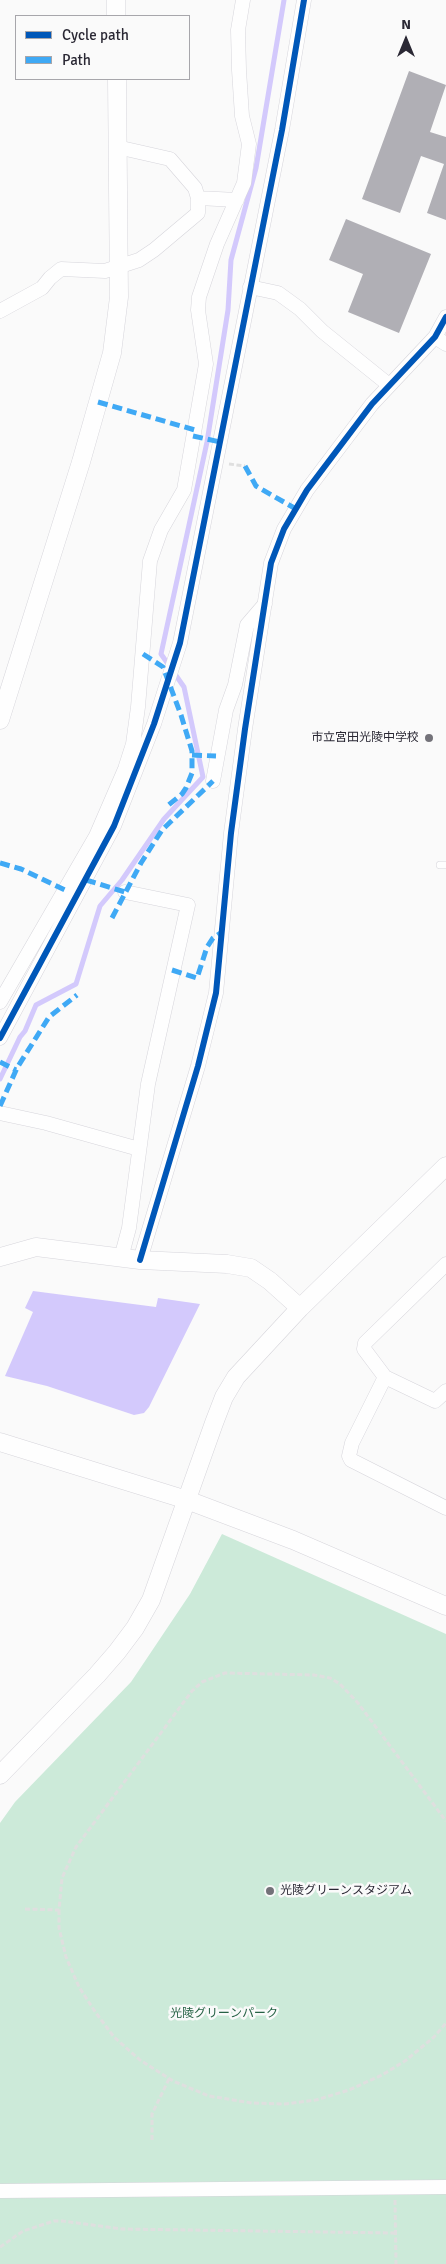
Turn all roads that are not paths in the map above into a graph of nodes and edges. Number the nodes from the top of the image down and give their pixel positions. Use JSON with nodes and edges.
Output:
{"nodes":[{"id":1,"x":116,"y":0,"type":"edge"},
{"id":2,"x":243,"y":0,"type":"edge"},
{"id":3,"x":304,"y":0,"type":"edge"},
{"id":4,"x":116,"y":15,"type":"edge"},
{"id":5,"x":117,"y":80,"type":"edge"},
{"id":6,"x":117,"y":147,"type":"junction"},
{"id":7,"x":198,"y":198,"type":"junction"},
{"id":8,"x":237,"y":200,"type":"junction"},
{"id":9,"x":118,"y":266,"type":"junction"},
{"id":10,"x":250,"y":286,"type":"junction"},
{"id":11,"x":0,"y":311,"type":"edge"},
{"id":12,"x":446,"y":317,"type":"edge"},
{"id":13,"x":441,"y":340,"type":"edge"},
{"id":14,"x":390,"y":385,"type":"junction"},
{"id":15,"x":265,"y":603,"type":"junction"},
{"id":16,"x":0,"y":720,"type":"edge"},
{"id":17,"x":213,"y":781,"type":"dead end"},
{"id":18,"x":125,"y":892,"type":"dead end"},
{"id":19,"x":0,"y":1002,"type":"edge"},
{"id":20,"x":0,"y":1038,"type":"edge"},
{"id":21,"x":0,"y":1114,"type":"edge"},
{"id":22,"x":139,"y":1149,"type":"junction"},
{"id":23,"x":446,"y":1166,"type":"edge"},
{"id":24,"x":0,"y":1257,"type":"edge"},
{"id":25,"x":121,"y":1258,"type":"junction"},
{"id":26,"x":140,"y":1260,"type":"junction"},
{"id":27,"x":446,"y":1264,"type":"edge"},
{"id":28,"x":300,"y":1308,"type":"junction"},
{"id":29,"x":386,"y":1377,"type":"junction"},
{"id":30,"x":446,"y":1391,"type":"edge"},
{"id":31,"x":441,"y":1404,"type":"edge"},
{"id":32,"x":0,"y":1442,"type":"edge"},
{"id":33,"x":187,"y":1500,"type":"junction"},
{"id":34,"x":446,"y":1508,"type":"edge"},
{"id":35,"x":446,"y":1606,"type":"edge"},
{"id":36,"x":0,"y":1775,"type":"edge"},
{"id":37,"x":446,"y":2187,"type":"edge"},
{"id":38,"x":0,"y":2191,"type":"edge"}],
"edges":[{"from":1,"to":4,"type":"street"},
{"from":2,"to":8,"type":"street"},
{"from":3,"to":10,"type":"street"},
{"from":5,"to":6,"type":"street"},
{"from":6,"to":7,"type":"street"},
{"from":6,"to":9,"type":"street"},
{"from":7,"to":8,"type":"street"},
{"from":7,"to":9,"type":"street"},
{"from":8,"to":19,"type":"street"},
{"from":9,"to":11,"type":"street"},
{"from":9,"to":16,"type":"street"},
{"from":10,"to":14,"type":"street"},
{"from":10,"to":20,"type":"street"},
{"from":12,"to":13,"type":"street"},
{"from":13,"to":14,"type":"street"},
{"from":14,"to":15,"type":"street"},
{"from":15,"to":17,"type":"street"},
{"from":15,"to":26,"type":"street"},
{"from":18,"to":22,"type":"street"},
{"from":21,"to":22,"type":"street"},
{"from":22,"to":25,"type":"street"},
{"from":23,"to":28,"type":"street"},
{"from":24,"to":25,"type":"street"},
{"from":25,"to":26,"type":"street"},
{"from":26,"to":28,"type":"street"},
{"from":27,"to":29,"type":"street"},
{"from":28,"to":33,"type":"street"},
{"from":29,"to":31,"type":"street"},
{"from":29,"to":34,"type":"street"},
{"from":30,"to":31,"type":"street"},
{"from":32,"to":33,"type":"street"},
{"from":33,"to":35,"type":"street"},
{"from":33,"to":36,"type":"street"},
{"from":37,"to":38,"type":"street"}]}
